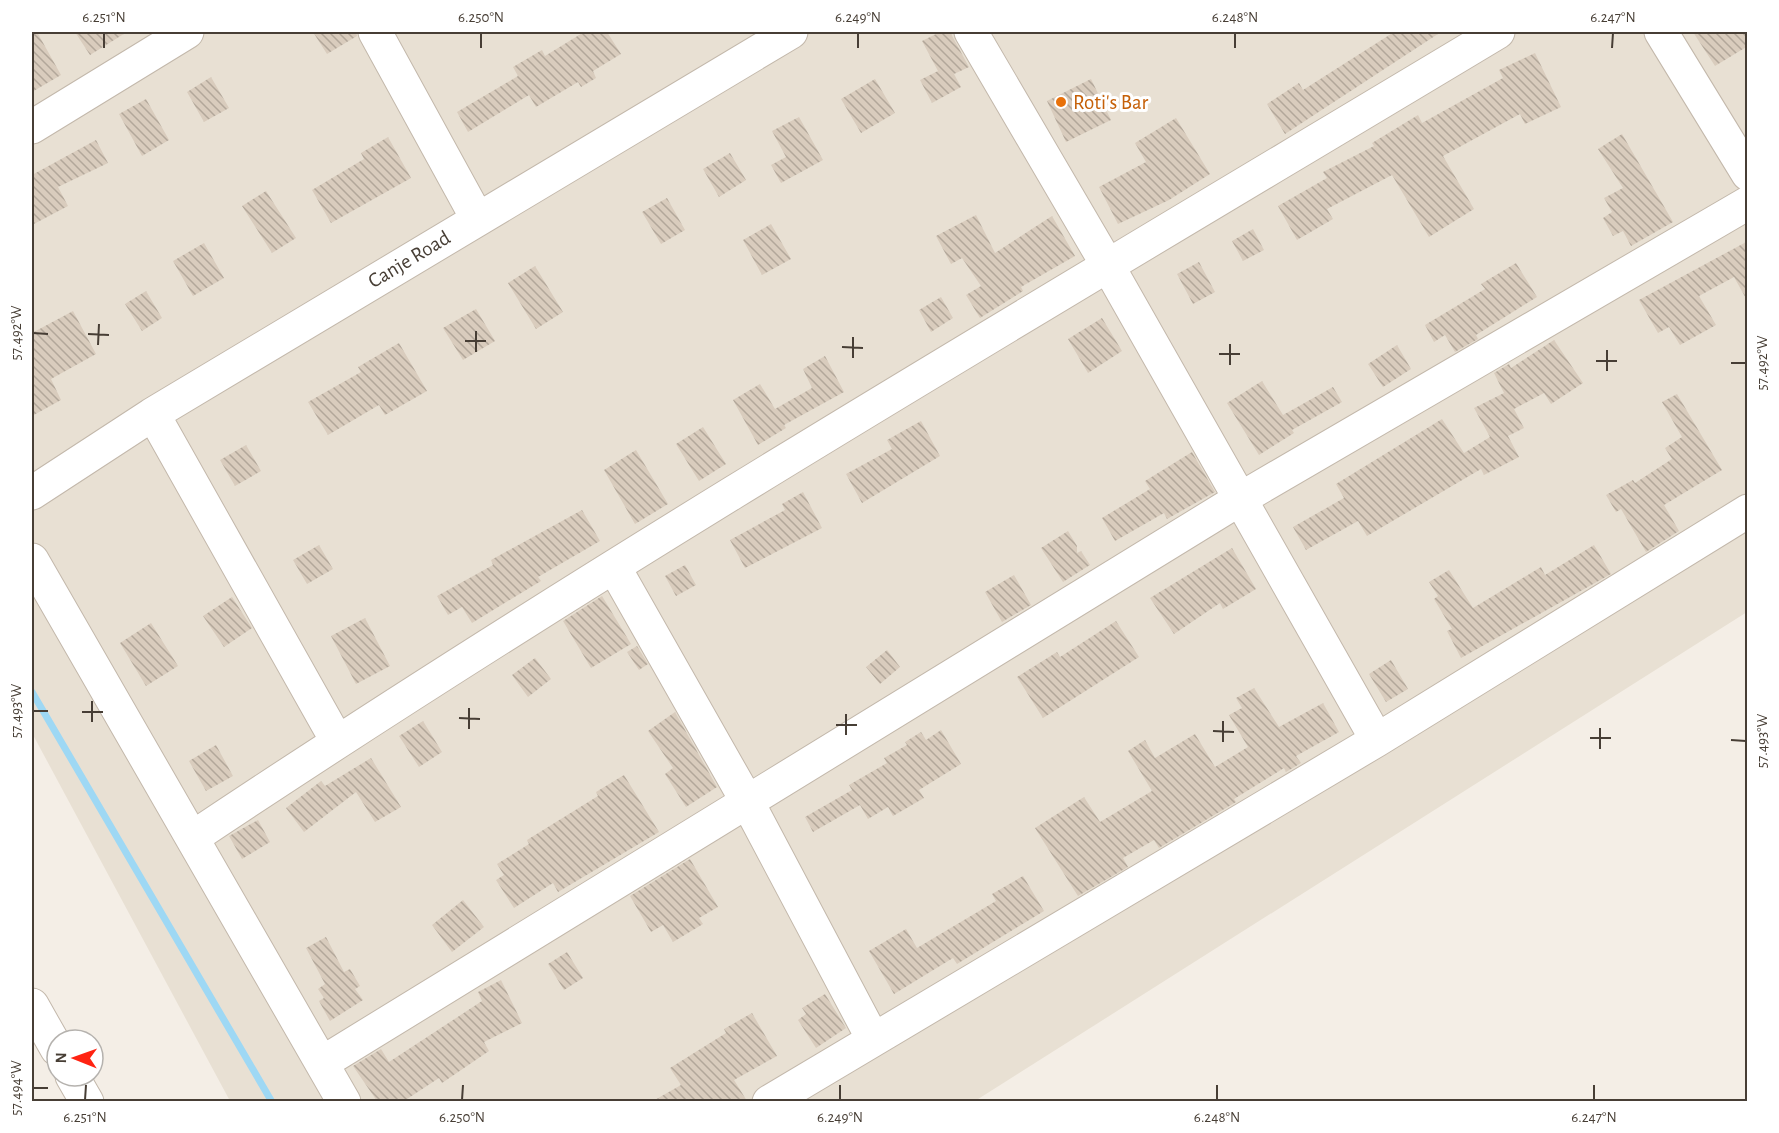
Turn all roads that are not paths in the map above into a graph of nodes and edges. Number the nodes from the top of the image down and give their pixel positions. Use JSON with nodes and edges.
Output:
{"nodes":[{"id":1,"x":187,"y":32,"type":"edge"},
{"id":2,"x":375,"y":32,"type":"edge"},
{"id":3,"x":791,"y":32,"type":"edge"},
{"id":4,"x":971,"y":32,"type":"edge"},
{"id":5,"x":1498,"y":32,"type":"edge"},
{"id":6,"x":1661,"y":32,"type":"edge"},
{"id":7,"x":32,"y":127,"type":"edge"},
{"id":8,"x":1748,"y":174,"type":"edge"},
{"id":9,"x":1748,"y":203,"type":"edge"},
{"id":10,"x":477,"y":218,"type":"junction"},
{"id":11,"x":1108,"y":266,"type":"junction"},
{"id":12,"x":153,"y":414,"type":"junction"},
{"id":13,"x":32,"y":493,"type":"edge"},
{"id":14,"x":1240,"y":499,"type":"junction"},
{"id":15,"x":1748,"y":511,"type":"edge"},
{"id":16,"x":32,"y":560,"type":"edge"},
{"id":17,"x":614,"y":567,"type":"junction"},
{"id":18,"x":1377,"y":740,"type":"junction"},
{"id":19,"x":337,"y":741,"type":"junction"},
{"id":20,"x":748,"y":802,"type":"junction"},
{"id":21,"x":192,"y":838,"type":"junction"},
{"id":22,"x":32,"y":1005,"type":"edge"},
{"id":23,"x":45,"y":1028,"type":"edge"},
{"id":24,"x":873,"y":1039,"type":"junction"},
{"id":25,"x":322,"y":1063,"type":"junction"},
{"id":26,"x":79,"y":1088,"type":"edge"},
{"id":27,"x":87,"y":1101,"type":"edge"},
{"id":28,"x":344,"y":1101,"type":"edge"},
{"id":29,"x":769,"y":1101,"type":"edge"}],
"edges":[{"from":1,"to":7,"type":"street"},
{"from":2,"to":10,"type":"street"},
{"from":3,"to":10,"type":"street","name":"Canje Road"},
{"from":4,"to":11,"type":"street"},
{"from":5,"to":11,"type":"street"},
{"from":6,"to":8,"type":"street"},
{"from":9,"to":14,"type":"street"},
{"from":10,"to":12,"type":"street","name":"Canje Road"},
{"from":11,"to":14,"type":"street"},
{"from":11,"to":17,"type":"street"},
{"from":12,"to":13,"type":"street","name":"Canje Road"},
{"from":12,"to":19,"type":"street"},
{"from":14,"to":18,"type":"street"},
{"from":14,"to":20,"type":"street"},
{"from":15,"to":18,"type":"street"},
{"from":16,"to":21,"type":"street"},
{"from":17,"to":19,"type":"street"},
{"from":17,"to":20,"type":"street"},
{"from":18,"to":24,"type":"street"},
{"from":19,"to":21,"type":"street"},
{"from":20,"to":24,"type":"street"},
{"from":20,"to":25,"type":"street"},
{"from":21,"to":25,"type":"street"},
{"from":22,"to":23,"type":"street"},
{"from":24,"to":29,"type":"street"},
{"from":25,"to":28,"type":"street"},
{"from":26,"to":27,"type":"street"}]}
